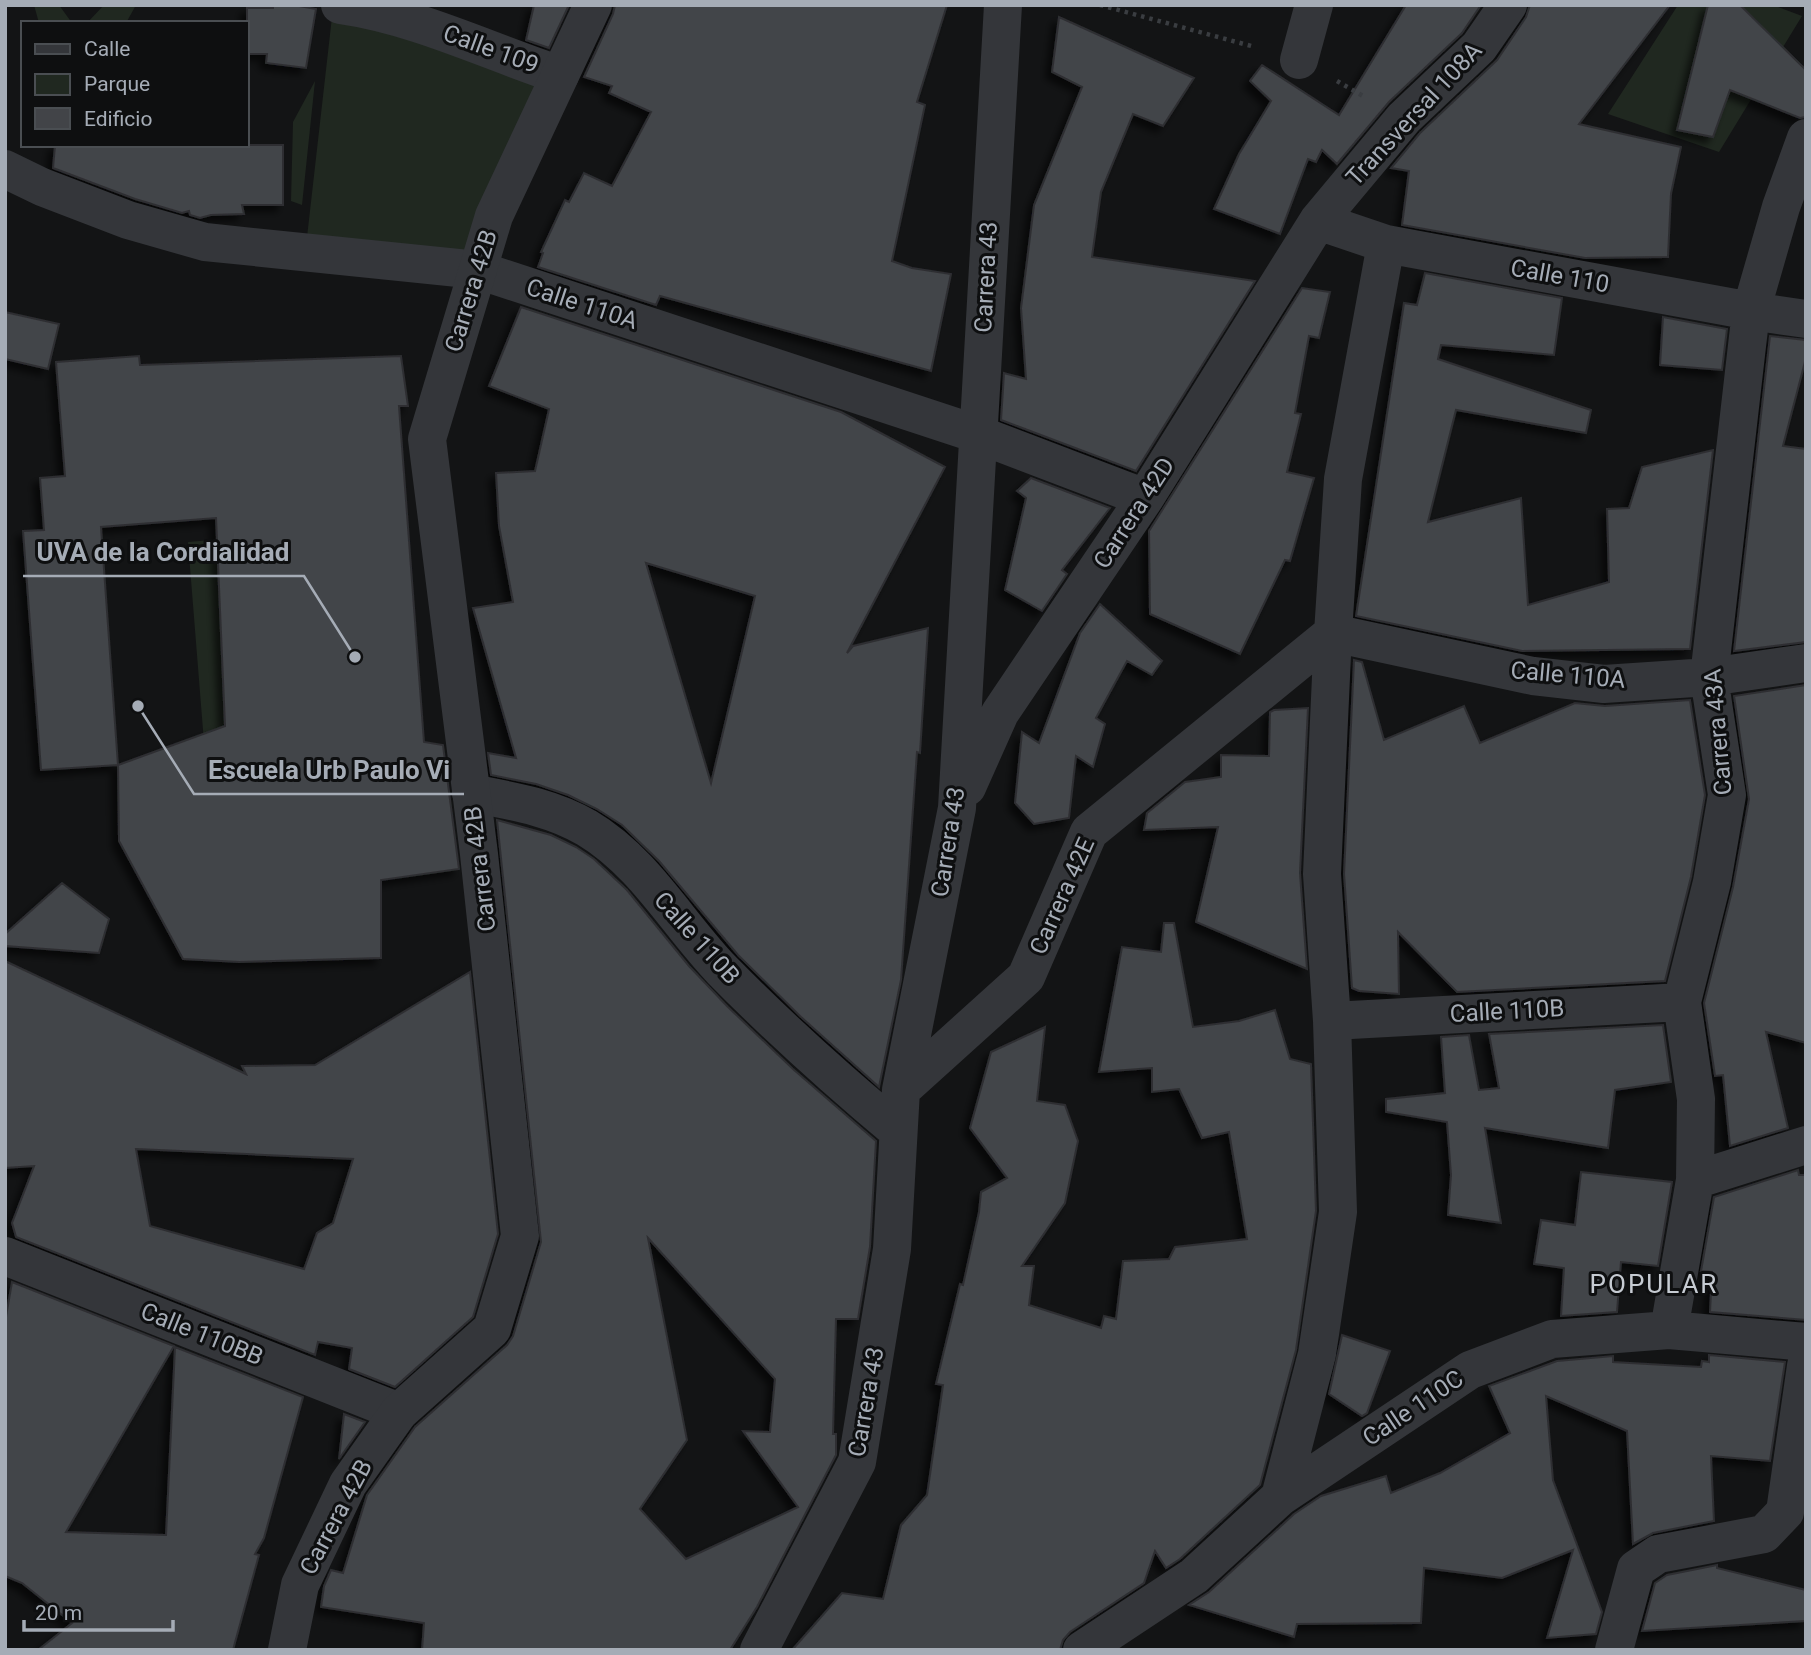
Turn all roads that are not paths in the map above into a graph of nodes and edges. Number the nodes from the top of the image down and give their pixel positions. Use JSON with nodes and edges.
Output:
{"nodes":[{"id":1,"x":340,"y":5,"type":"edge"},
{"id":2,"x":593,"y":5,"type":"edge"},
{"id":3,"x":1003,"y":5,"type":"edge"},
{"id":4,"x":1314,"y":5,"type":"edge"},
{"id":5,"x":1508,"y":5,"type":"edge"},
{"id":6,"x":1299,"y":60,"type":"road end"},
{"id":7,"x":560,"y":75,"type":"junction"},
{"id":8,"x":1806,"y":138,"type":"edge"},
{"id":9,"x":5,"y":169,"type":"edge"},
{"id":10,"x":1318,"y":221,"type":"junction"},
{"id":11,"x":1386,"y":244,"type":"junction"},
{"id":12,"x":478,"y":270,"type":"junction"},
{"id":13,"x":1751,"y":311,"type":"junction"},
{"id":14,"x":1806,"y":319,"type":"edge"},
{"id":15,"x":977,"y":434,"type":"junction"},
{"id":16,"x":1146,"y":498,"type":"junction"},
{"id":17,"x":1333,"y":633,"type":"junction"},
{"id":18,"x":1806,"y":663,"type":"edge"},
{"id":19,"x":1709,"y":677,"type":"junction"},
{"id":20,"x":471,"y":793,"type":"junction"},
{"id":21,"x":957,"y":808,"type":"junction"},
{"id":22,"x":1682,"y":1002,"type":"junction"},
{"id":23,"x":1332,"y":1021,"type":"junction"},
{"id":24,"x":901,"y":1090,"type":"junction"},
{"id":25,"x":898,"y":1131,"type":"junction"},
{"id":26,"x":1806,"y":1145,"type":"edge"},
{"id":27,"x":1695,"y":1181,"type":"junction"},
{"id":28,"x":5,"y":1256,"type":"edge"},
{"id":29,"x":1669,"y":1330,"type":"junction"},
{"id":30,"x":1806,"y":1342,"type":"edge"},
{"id":31,"x":1806,"y":1366,"type":"edge"},
{"id":32,"x":399,"y":1412,"type":"junction"},
{"id":33,"x":1280,"y":1497,"type":"junction"},
{"id":34,"x":1147,"y":1609,"type":"junction"},
{"id":35,"x":287,"y":1650,"type":"edge"},
{"id":36,"x":759,"y":1650,"type":"edge"},
{"id":37,"x":1082,"y":1650,"type":"edge"},
{"id":38,"x":1134,"y":1650,"type":"edge"},
{"id":39,"x":1614,"y":1650,"type":"edge"}],
"edges":[{"from":1,"to":7,"type":"street","name":"Calle 109"},
{"from":2,"to":7,"type":"street","name":"Carrera 42B"},
{"from":3,"to":15,"type":"street","name":"Carrera 43"},
{"from":4,"to":6,"type":"street"},
{"from":5,"to":10,"type":"street","name":"Transversal 108A"},
{"from":7,"to":12,"type":"street","name":"Carrera 42B"},
{"from":8,"to":13,"type":"street","name":"Carrera 43A"},
{"from":9,"to":12,"type":"street","name":"Calle 110A"},
{"from":10,"to":11,"type":"street","name":"Calle 110"},
{"from":10,"to":16,"type":"street","name":"Carrera 42D"},
{"from":11,"to":13,"type":"street","name":"Calle 110"},
{"from":11,"to":17,"type":"street"},
{"from":12,"to":15,"type":"street","name":"Calle 110A"},
{"from":12,"to":20,"type":"street","name":"Carrera 42B"},
{"from":13,"to":14,"type":"street","name":"Calle 110"},
{"from":13,"to":19,"type":"street","name":"Carrera 43A"},
{"from":15,"to":16,"type":"street","name":"Calle 110A"},
{"from":15,"to":21,"type":"street","name":"Carrera 43"},
{"from":16,"to":21,"type":"street","name":"Carrera 42D"},
{"from":17,"to":19,"type":"street","name":"Calle 110A"},
{"from":17,"to":23,"type":"street"},
{"from":17,"to":24,"type":"street","name":"Carrera 42E"},
{"from":18,"to":19,"type":"street","name":"Calle 110A"},
{"from":19,"to":22,"type":"street","name":"Carrera 43A"},
{"from":20,"to":25,"type":"street","name":"Calle 110B"},
{"from":20,"to":32,"type":"street","name":"Carrera 42B"},
{"from":21,"to":24,"type":"street","name":"Carrera 43"},
{"from":22,"to":23,"type":"street","name":"Calle 110B"},
{"from":22,"to":27,"type":"street","name":"Carrera 43A"},
{"from":23,"to":33,"type":"street"},
{"from":24,"to":25,"type":"street","name":"Carrera 43"},
{"from":25,"to":36,"type":"street","name":"Carrera 43"},
{"from":26,"to":27,"type":"street"},
{"from":27,"to":29,"type":"street","name":"Carrera 43A"},
{"from":28,"to":32,"type":"street","name":"Calle 110BB"},
{"from":29,"to":30,"type":"street","name":"Calle 110C"},
{"from":29,"to":33,"type":"street","name":"Calle 110C"},
{"from":31,"to":39,"type":"street"},
{"from":32,"to":35,"type":"street","name":"Carrera 42B"},
{"from":33,"to":34,"type":"street","name":"Calle 110C"},
{"from":34,"to":37,"type":"street","name":"Calle 110C"},
{"from":34,"to":38,"type":"street"}]}
